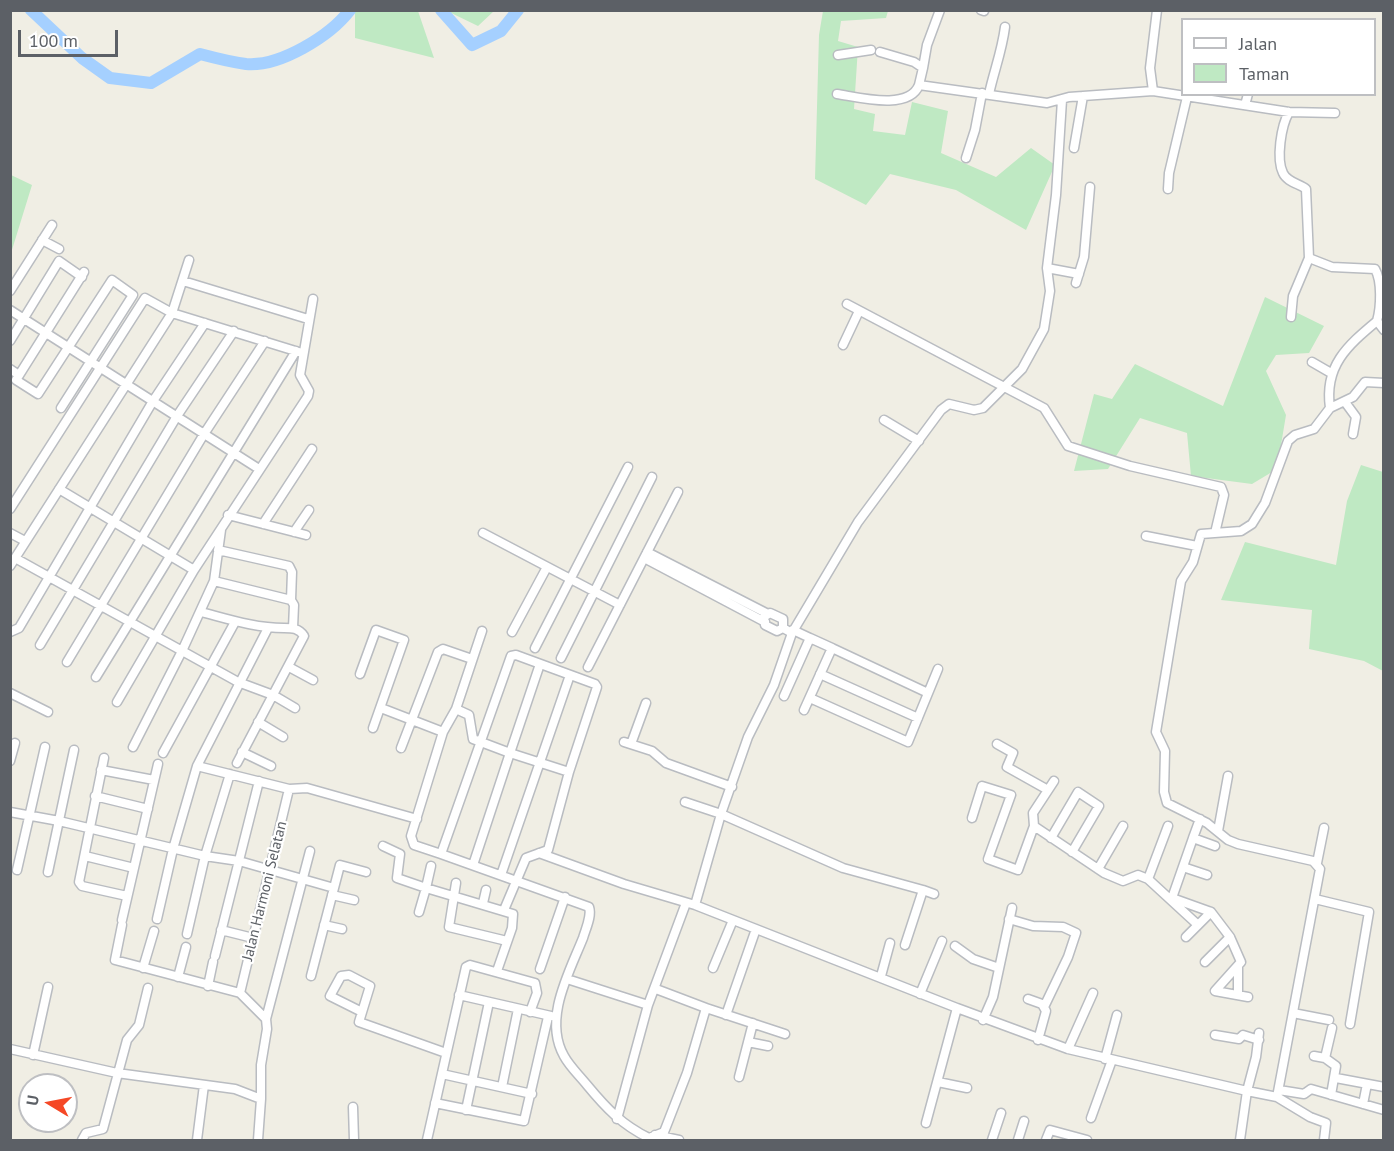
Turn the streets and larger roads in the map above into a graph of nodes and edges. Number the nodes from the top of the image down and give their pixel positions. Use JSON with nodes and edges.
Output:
{"nodes":[{"id":1,"x":940,"y":10,"type":"edge"},
{"id":2,"x":1157,"y":10,"type":"edge"},
{"id":3,"x":1005,"y":27,"type":"dead end"},
{"id":4,"x":838,"y":55,"type":"dead end"},
{"id":5,"x":923,"y":68,"type":"junction"},
{"id":6,"x":919,"y":85,"type":"junction"},
{"id":7,"x":1153,"y":91,"type":"junction"},
{"id":8,"x":837,"y":94,"type":"dead end"},
{"id":9,"x":986,"y":94,"type":"junction"},
{"id":10,"x":1083,"y":96,"type":"junction"},
{"id":11,"x":1181,"y":96,"type":"edge"},
{"id":12,"x":1181,"y":96,"type":"edge"},
{"id":13,"x":1247,"y":96,"type":"edge"},
{"id":14,"x":1187,"y":97,"type":"junction"},
{"id":15,"x":1062,"y":100,"type":"junction"},
{"id":16,"x":1245,"y":105,"type":"junction"},
{"id":17,"x":1289,"y":112,"type":"junction"},
{"id":18,"x":1335,"y":113,"type":"dead end"},
{"id":19,"x":1074,"y":148,"type":"dead end"},
{"id":20,"x":966,"y":158,"type":"dead end"},
{"id":21,"x":1090,"y":187,"type":"dead end"},
{"id":22,"x":1168,"y":189,"type":"dead end"},
{"id":23,"x":52,"y":225,"type":"dead end"},
{"id":24,"x":42,"y":240,"type":"junction"},
{"id":25,"x":59,"y":249,"type":"dead end"},
{"id":26,"x":1309,"y":258,"type":"junction"},
{"id":27,"x":189,"y":260,"type":"dead end"},
{"id":28,"x":1047,"y":268,"type":"junction"},
{"id":29,"x":1379,"y":269,"type":"edge"},
{"id":30,"x":183,"y":281,"type":"junction"},
{"id":31,"x":11,"y":288,"type":"edge"},
{"id":32,"x":313,"y":299,"type":"dead end"},
{"id":33,"x":847,"y":304,"type":"dead end"},
{"id":34,"x":10,"y":310,"type":"edge"},
{"id":35,"x":859,"y":311,"type":"junction"},
{"id":36,"x":172,"y":313,"type":"junction"},
{"id":37,"x":1292,"y":317,"type":"dead end"},
{"id":38,"x":24,"y":318,"type":"junction"},
{"id":39,"x":308,"y":319,"type":"junction"},
{"id":40,"x":1377,"y":321,"type":"junction"},
{"id":41,"x":205,"y":322,"type":"junction"},
{"id":42,"x":1383,"y":330,"type":"edge"},
{"id":43,"x":234,"y":331,"type":"junction"},
{"id":44,"x":46,"y":333,"type":"junction"},
{"id":45,"x":10,"y":341,"type":"edge"},
{"id":46,"x":265,"y":342,"type":"junction"},
{"id":47,"x":843,"y":345,"type":"dead end"},
{"id":48,"x":69,"y":347,"type":"junction"},
{"id":49,"x":299,"y":352,"type":"junction"},
{"id":50,"x":91,"y":361,"type":"junction"},
{"id":51,"x":1312,"y":362,"type":"dead end"},
{"id":52,"x":100,"y":367,"type":"junction"},
{"id":53,"x":10,"y":369,"type":"edge"},
{"id":54,"x":1331,"y":373,"type":"junction"},
{"id":55,"x":19,"y":375,"type":"junction"},
{"id":56,"x":1383,"y":383,"type":"edge"},
{"id":57,"x":126,"y":384,"type":"junction"},
{"id":58,"x":1004,"y":385,"type":"junction"},
{"id":59,"x":153,"y":401,"type":"junction"},
{"id":60,"x":1345,"y":402,"type":"junction"},
{"id":61,"x":61,"y":408,"type":"dead end"},
{"id":62,"x":1330,"y":408,"type":"junction"},
{"id":63,"x":177,"y":416,"type":"junction"},
{"id":64,"x":884,"y":420,"type":"dead end"},
{"id":65,"x":204,"y":434,"type":"junction"},
{"id":66,"x":1353,"y":434,"type":"dead end"},
{"id":67,"x":920,"y":441,"type":"junction"},
{"id":68,"x":312,"y":449,"type":"dead end"},
{"id":69,"x":233,"y":452,"type":"junction"},
{"id":70,"x":628,"y":467,"type":"dead end"},
{"id":71,"x":259,"y":469,"type":"junction"},
{"id":72,"x":652,"y":477,"type":"dead end"},
{"id":73,"x":59,"y":489,"type":"junction"},
{"id":74,"x":678,"y":492,"type":"dead end"},
{"id":75,"x":90,"y":507,"type":"junction"},
{"id":76,"x":10,"y":509,"type":"edge"},
{"id":77,"x":309,"y":510,"type":"dead end"},
{"id":78,"x":228,"y":515,"type":"junction"},
{"id":79,"x":114,"y":521,"type":"junction"},
{"id":80,"x":263,"y":524,"type":"junction"},
{"id":81,"x":221,"y":526,"type":"junction"},
{"id":82,"x":10,"y":532,"type":"edge"},
{"id":83,"x":294,"y":532,"type":"junction"},
{"id":84,"x":483,"y":533,"type":"dead end"},
{"id":85,"x":1215,"y":533,"type":"junction"},
{"id":86,"x":306,"y":535,"type":"dead end"},
{"id":87,"x":1146,"y":536,"type":"dead end"},
{"id":88,"x":141,"y":538,"type":"junction"},
{"id":89,"x":25,"y":542,"type":"junction"},
{"id":90,"x":1197,"y":546,"type":"junction"},
{"id":91,"x":218,"y":550,"type":"junction"},
{"id":92,"x":170,"y":555,"type":"junction"},
{"id":93,"x":646,"y":555,"type":"junction"},
{"id":94,"x":13,"y":562,"type":"edge"},
{"id":95,"x":547,"y":567,"type":"junction"},
{"id":96,"x":194,"y":570,"type":"junction"},
{"id":97,"x":49,"y":577,"type":"junction"},
{"id":98,"x":570,"y":579,"type":"junction"},
{"id":99,"x":214,"y":581,"type":"junction"},
{"id":100,"x":73,"y":590,"type":"junction"},
{"id":101,"x":594,"y":592,"type":"junction"},
{"id":102,"x":291,"y":600,"type":"junction"},
{"id":103,"x":620,"y":605,"type":"junction"},
{"id":104,"x":101,"y":606,"type":"junction"},
{"id":105,"x":201,"y":612,"type":"junction"},
{"id":106,"x":129,"y":622,"type":"junction"},
{"id":107,"x":235,"y":622,"type":"junction"},
{"id":108,"x":268,"y":628,"type":"junction"},
{"id":109,"x":293,"y":628,"type":"junction"},
{"id":110,"x":482,"y":631,"type":"dead end"},
{"id":111,"x":792,"y":631,"type":"junction"},
{"id":112,"x":10,"y":632,"type":"edge"},
{"id":113,"x":512,"y":632,"type":"dead end"},
{"id":114,"x":154,"y":636,"type":"junction"},
{"id":115,"x":810,"y":638,"type":"junction"},
{"id":116,"x":40,"y":645,"type":"dead end"},
{"id":117,"x":536,"y":648,"type":"dead end"},
{"id":118,"x":832,"y":648,"type":"junction"},
{"id":119,"x":182,"y":651,"type":"junction"},
{"id":120,"x":561,"y":658,"type":"dead end"},
{"id":121,"x":472,"y":659,"type":"junction"},
{"id":122,"x":67,"y":662,"type":"dead end"},
{"id":123,"x":540,"y":664,"type":"junction"},
{"id":124,"x":210,"y":667,"type":"junction"},
{"id":125,"x":289,"y":667,"type":"junction"},
{"id":126,"x":588,"y":667,"type":"dead end"},
{"id":127,"x":938,"y":669,"type":"dead end"},
{"id":128,"x":360,"y":674,"type":"dead end"},
{"id":129,"x":820,"y":674,"type":"junction"},
{"id":130,"x":570,"y":675,"type":"junction"},
{"id":131,"x":96,"y":677,"type":"dead end"},
{"id":132,"x":313,"y":681,"type":"dead end"},
{"id":133,"x":238,"y":682,"type":"junction"},
{"id":134,"x":10,"y":693,"type":"edge"},
{"id":135,"x":928,"y":693,"type":"junction"},
{"id":136,"x":273,"y":695,"type":"junction"},
{"id":137,"x":784,"y":696,"type":"dead end"},
{"id":138,"x":810,"y":698,"type":"junction"},
{"id":139,"x":117,"y":702,"type":"dead end"},
{"id":140,"x":646,"y":703,"type":"dead end"},
{"id":141,"x":295,"y":708,"type":"dead end"},
{"id":142,"x":381,"y":708,"type":"junction"},
{"id":143,"x":456,"y":709,"type":"junction"},
{"id":144,"x":804,"y":710,"type":"dead end"},
{"id":145,"x":48,"y":712,"type":"dead end"},
{"id":146,"x":918,"y":718,"type":"junction"},
{"id":147,"x":413,"y":720,"type":"junction"},
{"id":148,"x":258,"y":722,"type":"junction"},
{"id":149,"x":373,"y":728,"type":"dead end"},
{"id":150,"x":443,"y":732,"type":"junction"},
{"id":151,"x":283,"y":737,"type":"dead end"},
{"id":152,"x":15,"y":743,"type":"dead end"},
{"id":153,"x":479,"y":743,"type":"junction"},
{"id":154,"x":997,"y":744,"type":"dead end"},
{"id":155,"x":45,"y":747,"type":"dead end"},
{"id":156,"x":133,"y":747,"type":"dead end"},
{"id":157,"x":401,"y":748,"type":"dead end"},
{"id":158,"x":74,"y":750,"type":"dead end"},
{"id":159,"x":242,"y":752,"type":"junction"},
{"id":160,"x":163,"y":753,"type":"dead end"},
{"id":161,"x":510,"y":753,"type":"junction"},
{"id":162,"x":104,"y":758,"type":"dead end"},
{"id":163,"x":10,"y":761,"type":"edge"},
{"id":164,"x":237,"y":763,"type":"dead end"},
{"id":165,"x":539,"y":763,"type":"junction"},
{"id":166,"x":158,"y":764,"type":"dead end"},
{"id":167,"x":197,"y":766,"type":"junction"},
{"id":168,"x":271,"y":766,"type":"dead end"},
{"id":169,"x":101,"y":770,"type":"junction"},
{"id":170,"x":569,"y":772,"type":"junction"},
{"id":171,"x":230,"y":774,"type":"junction"},
{"id":172,"x":1228,"y":776,"type":"dead end"},
{"id":173,"x":154,"y":780,"type":"junction"},
{"id":174,"x":260,"y":781,"type":"junction"},
{"id":175,"x":1054,"y":781,"type":"dead end"},
{"id":176,"x":732,"y":787,"type":"junction"},
{"id":177,"x":290,"y":789,"type":"junction"},
{"id":178,"x":1048,"y":790,"type":"junction"},
{"id":179,"x":95,"y":796,"type":"junction"},
{"id":180,"x":685,"y":802,"type":"dead end"},
{"id":181,"x":148,"y":808,"type":"junction"},
{"id":182,"x":10,"y":812,"type":"edge"},
{"id":183,"x":721,"y":813,"type":"junction"},
{"id":184,"x":29,"y":817,"type":"junction"},
{"id":185,"x":972,"y":818,"type":"dead end"},
{"id":186,"x":417,"y":819,"type":"junction"},
{"id":187,"x":1200,"y":819,"type":"junction"},
{"id":188,"x":58,"y":821,"type":"junction"},
{"id":189,"x":1034,"y":826,"type":"junction"},
{"id":190,"x":1123,"y":826,"type":"dead end"},
{"id":191,"x":1168,"y":826,"type":"dead end"},
{"id":192,"x":1324,"y":828,"type":"dead end"},
{"id":193,"x":89,"y":830,"type":"junction"},
{"id":194,"x":1218,"y":831,"type":"junction"},
{"id":195,"x":1051,"y":838,"type":"junction"},
{"id":196,"x":1193,"y":838,"type":"junction"},
{"id":197,"x":140,"y":841,"type":"junction"},
{"id":198,"x":383,"y":846,"type":"dead end"},
{"id":199,"x":1215,"y":846,"type":"dead end"},
{"id":200,"x":173,"y":849,"type":"junction"},
{"id":201,"x":310,"y":851,"type":"dead end"},
{"id":202,"x":1072,"y":852,"type":"junction"},
{"id":203,"x":539,"y":853,"type":"junction"},
{"id":204,"x":441,"y":854,"type":"junction"},
{"id":205,"x":85,"y":856,"type":"junction"},
{"id":206,"x":205,"y":856,"type":"junction"},
{"id":207,"x":239,"y":861,"type":"junction"},
{"id":208,"x":1317,"y":863,"type":"junction"},
{"id":209,"x":473,"y":865,"type":"junction"},
{"id":210,"x":430,"y":866,"type":"dead end"},
{"id":211,"x":1183,"y":867,"type":"junction"},
{"id":212,"x":134,"y":868,"type":"junction"},
{"id":213,"x":1098,"y":869,"type":"junction"},
{"id":214,"x":17,"y":870,"type":"dead end"},
{"id":215,"x":270,"y":870,"type":"junction"},
{"id":216,"x":48,"y":872,"type":"dead end"},
{"id":217,"x":366,"y":872,"type":"dead end"},
{"id":218,"x":501,"y":875,"type":"junction"},
{"id":219,"x":1207,"y":875,"type":"dead end"},
{"id":220,"x":302,"y":879,"type":"junction"},
{"id":221,"x":1148,"y":879,"type":"junction"},
{"id":222,"x":518,"y":881,"type":"junction"},
{"id":223,"x":456,"y":882,"type":"dead end"},
{"id":224,"x":426,"y":888,"type":"junction"},
{"id":225,"x":486,"y":890,"type":"dead end"},
{"id":226,"x":923,"y":890,"type":"junction"},
{"id":227,"x":333,"y":891,"type":"junction"},
{"id":228,"x":934,"y":894,"type":"dead end"},
{"id":229,"x":127,"y":896,"type":"junction"},
{"id":230,"x":452,"y":896,"type":"junction"},
{"id":231,"x":565,"y":897,"type":"junction"},
{"id":232,"x":1172,"y":898,"type":"junction"},
{"id":233,"x":1315,"y":899,"type":"junction"},
{"id":234,"x":354,"y":900,"type":"dead end"},
{"id":235,"x":483,"y":903,"type":"junction"},
{"id":236,"x":691,"y":904,"type":"junction"},
{"id":237,"x":1012,"y":909,"type":"dead end"},
{"id":238,"x":504,"y":910,"type":"junction"},
{"id":239,"x":418,"y":912,"type":"dead end"},
{"id":240,"x":1211,"y":912,"type":"junction"},
{"id":241,"x":157,"y":919,"type":"dead end"},
{"id":242,"x":1009,"y":919,"type":"junction"},
{"id":243,"x":733,"y":920,"type":"junction"},
{"id":244,"x":324,"y":925,"type":"junction"},
{"id":245,"x":1198,"y":925,"type":"junction"},
{"id":246,"x":756,"y":929,"type":"junction"},
{"id":247,"x":221,"y":930,"type":"junction"},
{"id":248,"x":342,"y":930,"type":"dead end"},
{"id":249,"x":154,"y":931,"type":"dead end"},
{"id":250,"x":186,"y":934,"type":"dead end"},
{"id":251,"x":1186,"y":937,"type":"dead end"},
{"id":252,"x":1230,"y":937,"type":"junction"},
{"id":253,"x":253,"y":938,"type":"junction"},
{"id":254,"x":507,"y":940,"type":"junction"},
{"id":255,"x":942,"y":941,"type":"dead end"},
{"id":256,"x":890,"y":943,"type":"dead end"},
{"id":257,"x":906,"y":945,"type":"dead end"},
{"id":258,"x":955,"y":946,"type":"dead end"},
{"id":259,"x":186,"y":947,"type":"dead end"},
{"id":260,"x":1205,"y":962,"type":"dead end"},
{"id":261,"x":1238,"y":966,"type":"junction"},
{"id":262,"x":143,"y":968,"type":"junction"},
{"id":263,"x":999,"y":968,"type":"junction"},
{"id":264,"x":540,"y":969,"type":"dead end"},
{"id":265,"x":713,"y":969,"type":"dead end"},
{"id":266,"x":496,"y":971,"type":"junction"},
{"id":267,"x":310,"y":976,"type":"dead end"},
{"id":268,"x":881,"y":976,"type":"junction"},
{"id":269,"x":178,"y":977,"type":"junction"},
{"id":270,"x":567,"y":979,"type":"junction"},
{"id":271,"x":208,"y":986,"type":"junction"},
{"id":272,"x":48,"y":987,"type":"dead end"},
{"id":273,"x":148,"y":988,"type":"dead end"},
{"id":274,"x":656,"y":989,"type":"junction"},
{"id":275,"x":240,"y":993,"type":"junction"},
{"id":276,"x":1093,"y":993,"type":"dead end"},
{"id":277,"x":459,"y":994,"type":"junction"},
{"id":278,"x":920,"y":994,"type":"junction"},
{"id":279,"x":1238,"y":995,"type":"junction"},
{"id":280,"x":1248,"y":997,"type":"dead end"},
{"id":281,"x":1028,"y":999,"type":"dead end"},
{"id":282,"x":489,"y":1002,"type":"junction"},
{"id":283,"x":648,"y":1005,"type":"junction"},
{"id":284,"x":1044,"y":1007,"type":"junction"},
{"id":285,"x":706,"y":1008,"type":"junction"},
{"id":286,"x":957,"y":1008,"type":"junction"},
{"id":287,"x":518,"y":1009,"type":"junction"},
{"id":288,"x":360,"y":1011,"type":"junction"},
{"id":289,"x":530,"y":1012,"type":"junction"},
{"id":290,"x":1293,"y":1013,"type":"junction"},
{"id":291,"x":726,"y":1015,"type":"junction"},
{"id":292,"x":552,"y":1016,"type":"junction"},
{"id":293,"x":1117,"y":1016,"type":"dead end"},
{"id":294,"x":266,"y":1019,"type":"junction"},
{"id":295,"x":983,"y":1020,"type":"junction"},
{"id":296,"x":753,"y":1023,"type":"junction"},
{"id":297,"x":1350,"y":1024,"type":"dead end"},
{"id":298,"x":785,"y":1034,"type":"dead end"},
{"id":299,"x":1215,"y":1035,"type":"dead end"},
{"id":300,"x":1038,"y":1040,"type":"junction"},
{"id":301,"x":748,"y":1042,"type":"junction"},
{"id":302,"x":768,"y":1046,"type":"dead end"},
{"id":303,"x":10,"y":1049,"type":"edge"},
{"id":304,"x":1068,"y":1049,"type":"junction"},
{"id":305,"x":446,"y":1053,"type":"junction"},
{"id":306,"x":33,"y":1055,"type":"junction"},
{"id":307,"x":1314,"y":1056,"type":"dead end"},
{"id":308,"x":1325,"y":1058,"type":"junction"},
{"id":309,"x":1108,"y":1059,"type":"junction"},
{"id":310,"x":117,"y":1073,"type":"junction"},
{"id":311,"x":442,"y":1074,"type":"junction"},
{"id":312,"x":739,"y":1077,"type":"dead end"},
{"id":313,"x":1336,"y":1078,"type":"junction"},
{"id":314,"x":472,"y":1081,"type":"junction"},
{"id":315,"x":938,"y":1083,"type":"junction"},
{"id":316,"x":1367,"y":1084,"type":"junction"},
{"id":317,"x":204,"y":1085,"type":"junction"},
{"id":318,"x":502,"y":1087,"type":"junction"},
{"id":319,"x":1383,"y":1087,"type":"edge"},
{"id":320,"x":967,"y":1088,"type":"dead end"},
{"id":321,"x":1247,"y":1091,"type":"junction"},
{"id":322,"x":1278,"y":1093,"type":"junction"},
{"id":323,"x":532,"y":1094,"type":"junction"},
{"id":324,"x":1331,"y":1095,"type":"junction"},
{"id":325,"x":261,"y":1099,"type":"junction"},
{"id":326,"x":435,"y":1103,"type":"junction"},
{"id":327,"x":1363,"y":1104,"type":"junction"},
{"id":328,"x":353,"y":1107,"type":"dead end"},
{"id":329,"x":466,"y":1110,"type":"junction"},
{"id":330,"x":1383,"y":1110,"type":"edge"},
{"id":331,"x":1001,"y":1113,"type":"dead end"},
{"id":332,"x":1091,"y":1118,"type":"dead end"},
{"id":333,"x":617,"y":1119,"type":"junction"},
{"id":334,"x":1024,"y":1121,"type":"dead end"},
{"id":335,"x":926,"y":1123,"type":"dead end"},
{"id":336,"x":260,"y":1137,"type":"edge"},
{"id":337,"x":651,"y":1138,"type":"edge"},
{"id":338,"x":1076,"y":1139,"type":"edge"},
{"id":339,"x":82,"y":1140,"type":"edge"},
{"id":340,"x":197,"y":1140,"type":"edge"},
{"id":341,"x":354,"y":1140,"type":"edge"},
{"id":342,"x":427,"y":1140,"type":"edge"},
{"id":343,"x":679,"y":1140,"type":"edge"},
{"id":344,"x":992,"y":1140,"type":"edge"},
{"id":345,"x":1018,"y":1140,"type":"edge"},
{"id":346,"x":1046,"y":1140,"type":"edge"},
{"id":347,"x":1087,"y":1140,"type":"edge"},
{"id":348,"x":1240,"y":1140,"type":"edge"},
{"id":349,"x":1324,"y":1140,"type":"edge"}],
"edges":[{"from":1,"to":5,"type":"street"},
{"from":2,"to":7,"type":"street"},
{"from":3,"to":9,"type":"street"},
{"from":4,"to":5,"type":"street"},
{"from":5,"to":6,"type":"street"},
{"from":6,"to":8,"type":"street"},
{"from":6,"to":9,"type":"street"},
{"from":7,"to":10,"type":"street"},
{"from":7,"to":12,"type":"street"},
{"from":9,"to":15,"type":"street"},
{"from":9,"to":20,"type":"street"},
{"from":10,"to":15,"type":"street"},
{"from":10,"to":19,"type":"street"},
{"from":11,"to":14,"type":"street"},
{"from":13,"to":16,"type":"street"},
{"from":14,"to":16,"type":"street"},
{"from":14,"to":22,"type":"street"},
{"from":15,"to":28,"type":"street"},
{"from":16,"to":17,"type":"street"},
{"from":17,"to":18,"type":"street"},
{"from":17,"to":26,"type":"street"},
{"from":21,"to":28,"type":"street"},
{"from":23,"to":24,"type":"street"},
{"from":24,"to":25,"type":"street"},
{"from":24,"to":31,"type":"street"},
{"from":26,"to":29,"type":"street"},
{"from":26,"to":37,"type":"street"},
{"from":27,"to":30,"type":"street"},
{"from":28,"to":58,"type":"street"},
{"from":29,"to":40,"type":"street"},
{"from":30,"to":36,"type":"street"},
{"from":30,"to":39,"type":"street"},
{"from":32,"to":39,"type":"street"},
{"from":33,"to":35,"type":"street"},
{"from":34,"to":38,"type":"street"},
{"from":35,"to":47,"type":"street"},
{"from":35,"to":58,"type":"street"},
{"from":36,"to":41,"type":"street"},
{"from":36,"to":52,"type":"street"},
{"from":36,"to":57,"type":"street"},
{"from":38,"to":44,"type":"street"},
{"from":38,"to":44,"type":"street"},
{"from":38,"to":45,"type":"street"},
{"from":39,"to":49,"type":"street"},
{"from":40,"to":42,"type":"street"},
{"from":40,"to":54,"type":"street"},
{"from":41,"to":43,"type":"street"},
{"from":41,"to":59,"type":"street"},
{"from":43,"to":46,"type":"street"},
{"from":43,"to":63,"type":"street"},
{"from":44,"to":48,"type":"street"},
{"from":44,"to":55,"type":"street"},
{"from":46,"to":49,"type":"street"},
{"from":46,"to":65,"type":"street"},
{"from":48,"to":50,"type":"street"},
{"from":48,"to":50,"type":"street"},
{"from":48,"to":55,"type":"street"},
{"from":49,"to":69,"type":"street"},
{"from":49,"to":71,"type":"street"},
{"from":50,"to":52,"type":"street"},
{"from":50,"to":61,"type":"street"},
{"from":51,"to":54,"type":"street"},
{"from":52,"to":57,"type":"street"},
{"from":52,"to":76,"type":"street"},
{"from":53,"to":55,"type":"street"},
{"from":54,"to":62,"type":"street"},
{"from":56,"to":60,"type":"street"},
{"from":57,"to":59,"type":"street"},
{"from":57,"to":73,"type":"street"},
{"from":58,"to":67,"type":"street"},
{"from":58,"to":85,"type":"street"},
{"from":59,"to":63,"type":"street"},
{"from":59,"to":75,"type":"street"},
{"from":60,"to":62,"type":"street"},
{"from":60,"to":66,"type":"street"},
{"from":62,"to":85,"type":"street"},
{"from":63,"to":65,"type":"street"},
{"from":63,"to":79,"type":"street"},
{"from":64,"to":67,"type":"street"},
{"from":65,"to":69,"type":"street"},
{"from":65,"to":88,"type":"street"},
{"from":67,"to":111,"type":"street"},
{"from":68,"to":80,"type":"street"},
{"from":69,"to":71,"type":"street"},
{"from":69,"to":92,"type":"street"},
{"from":70,"to":98,"type":"street"},
{"from":71,"to":78,"type":"street"},
{"from":72,"to":101,"type":"street"},
{"from":73,"to":75,"type":"street"},
{"from":73,"to":89,"type":"street"},
{"from":74,"to":93,"type":"street"},
{"from":75,"to":79,"type":"street"},
{"from":75,"to":97,"type":"street"},
{"from":77,"to":83,"type":"street"},
{"from":78,"to":80,"type":"street"},
{"from":78,"to":81,"type":"street"},
{"from":79,"to":88,"type":"street"},
{"from":79,"to":100,"type":"street"},
{"from":80,"to":83,"type":"street"},
{"from":81,"to":91,"type":"street"},
{"from":81,"to":96,"type":"street"},
{"from":82,"to":89,"type":"street"},
{"from":83,"to":86,"type":"street"},
{"from":84,"to":95,"type":"street"},
{"from":85,"to":90,"type":"street"},
{"from":87,"to":90,"type":"street"},
{"from":88,"to":92,"type":"street"},
{"from":88,"to":104,"type":"street"},
{"from":89,"to":94,"type":"street"},
{"from":90,"to":187,"type":"street"},
{"from":91,"to":99,"type":"street"},
{"from":91,"to":102,"type":"street"},
{"from":92,"to":96,"type":"street"},
{"from":92,"to":106,"type":"street"},
{"from":93,"to":103,"type":"street"},
{"from":93,"to":111,"type":"street"},
{"from":94,"to":97,"type":"street"},
{"from":95,"to":98,"type":"street"},
{"from":95,"to":113,"type":"street"},
{"from":96,"to":114,"type":"street"},
{"from":97,"to":100,"type":"street"},
{"from":97,"to":112,"type":"street"},
{"from":98,"to":101,"type":"street"},
{"from":98,"to":117,"type":"street"},
{"from":99,"to":102,"type":"street"},
{"from":99,"to":105,"type":"street"},
{"from":100,"to":104,"type":"street"},
{"from":100,"to":116,"type":"street"},
{"from":101,"to":103,"type":"street"},
{"from":101,"to":120,"type":"street"},
{"from":102,"to":109,"type":"street"},
{"from":103,"to":126,"type":"street"},
{"from":104,"to":106,"type":"street"},
{"from":104,"to":122,"type":"street"},
{"from":105,"to":107,"type":"street"},
{"from":105,"to":119,"type":"street"},
{"from":106,"to":114,"type":"street"},
{"from":106,"to":131,"type":"street"},
{"from":107,"to":108,"type":"street"},
{"from":107,"to":124,"type":"street"},
{"from":108,"to":109,"type":"street"},
{"from":108,"to":133,"type":"street"},
{"from":109,"to":125,"type":"street"},
{"from":110,"to":121,"type":"street"},
{"from":111,"to":115,"type":"street"},
{"from":111,"to":176,"type":"street"},
{"from":114,"to":119,"type":"street"},
{"from":114,"to":139,"type":"street"},
{"from":115,"to":118,"type":"street"},
{"from":115,"to":137,"type":"street"},
{"from":118,"to":129,"type":"street"},
{"from":118,"to":135,"type":"street"},
{"from":119,"to":124,"type":"street"},
{"from":119,"to":156,"type":"street"},
{"from":121,"to":143,"type":"street"},
{"from":121,"to":147,"type":"street"},
{"from":123,"to":130,"type":"street"},
{"from":123,"to":153,"type":"street"},
{"from":123,"to":161,"type":"street"},
{"from":124,"to":133,"type":"street"},
{"from":124,"to":160,"type":"street"},
{"from":125,"to":132,"type":"street"},
{"from":125,"to":136,"type":"street"},
{"from":127,"to":135,"type":"street"},
{"from":128,"to":142,"type":"street"},
{"from":129,"to":138,"type":"street"},
{"from":129,"to":146,"type":"street"},
{"from":130,"to":165,"type":"street"},
{"from":130,"to":170,"type":"street"},
{"from":133,"to":136,"type":"street"},
{"from":133,"to":167,"type":"street"},
{"from":134,"to":145,"type":"street"},
{"from":135,"to":146,"type":"street"},
{"from":136,"to":141,"type":"street"},
{"from":136,"to":148,"type":"street"},
{"from":138,"to":144,"type":"street"},
{"from":138,"to":146,"type":"street"},
{"from":140,"to":176,"type":"street"},
{"from":142,"to":147,"type":"street"},
{"from":142,"to":149,"type":"street"},
{"from":143,"to":150,"type":"street"},
{"from":143,"to":153,"type":"street"},
{"from":147,"to":150,"type":"street"},
{"from":147,"to":157,"type":"street"},
{"from":148,"to":151,"type":"street"},
{"from":148,"to":159,"type":"street"},
{"from":150,"to":186,"type":"street"},
{"from":152,"to":163,"type":"street"},
{"from":153,"to":161,"type":"street"},
{"from":153,"to":204,"type":"street"},
{"from":154,"to":178,"type":"street"},
{"from":155,"to":184,"type":"street"},
{"from":158,"to":188,"type":"street"},
{"from":159,"to":164,"type":"street"},
{"from":159,"to":168,"type":"street"},
{"from":161,"to":165,"type":"street"},
{"from":161,"to":209,"type":"street"},
{"from":162,"to":169,"type":"street"},
{"from":165,"to":170,"type":"street"},
{"from":165,"to":218,"type":"street"},
{"from":166,"to":173,"type":"street"},
{"from":167,"to":171,"type":"street"},
{"from":167,"to":200,"type":"street"},
{"from":169,"to":173,"type":"street"},
{"from":169,"to":179,"type":"street"},
{"from":170,"to":203,"type":"street"},
{"from":171,"to":174,"type":"street"},
{"from":171,"to":206,"type":"street"},
{"from":172,"to":194,"type":"street"},
{"from":173,"to":181,"type":"street"},
{"from":174,"to":177,"type":"street"},
{"from":174,"to":207,"type":"street"},
{"from":175,"to":178,"type":"street"},
{"from":176,"to":183,"type":"street"},
{"from":177,"to":186,"type":"street"},
{"from":177,"to":215,"type":"street","name":"Jalan Harmoni Selatan"},
{"from":178,"to":189,"type":"street"},
{"from":179,"to":181,"type":"street"},
{"from":179,"to":193,"type":"street"},
{"from":180,"to":183,"type":"street"},
{"from":181,"to":197,"type":"street"},
{"from":182,"to":184,"type":"street"},
{"from":183,"to":226,"type":"street"},
{"from":183,"to":236,"type":"street"},
{"from":184,"to":188,"type":"street"},
{"from":184,"to":214,"type":"street"},
{"from":185,"to":189,"type":"street"},
{"from":186,"to":204,"type":"street"},
{"from":187,"to":194,"type":"street"},
{"from":187,"to":196,"type":"street"},
{"from":188,"to":193,"type":"street"},
{"from":188,"to":216,"type":"street"},
{"from":189,"to":195,"type":"street"},
{"from":190,"to":213,"type":"street"},
{"from":191,"to":221,"type":"street"},
{"from":192,"to":208,"type":"street"},
{"from":193,"to":197,"type":"street"},
{"from":193,"to":205,"type":"street"},
{"from":194,"to":208,"type":"street"},
{"from":195,"to":202,"type":"street"},
{"from":195,"to":202,"type":"street"},
{"from":196,"to":199,"type":"street"},
{"from":196,"to":211,"type":"street"},
{"from":197,"to":200,"type":"street"},
{"from":197,"to":212,"type":"street"},
{"from":198,"to":224,"type":"street"},
{"from":200,"to":206,"type":"street"},
{"from":200,"to":241,"type":"street"},
{"from":201,"to":220,"type":"street"},
{"from":202,"to":213,"type":"street"},
{"from":203,"to":222,"type":"street"},
{"from":203,"to":236,"type":"street"},
{"from":204,"to":209,"type":"street"},
{"from":205,"to":212,"type":"street"},
{"from":205,"to":229,"type":"street"},
{"from":206,"to":207,"type":"street"},
{"from":206,"to":250,"type":"street"},
{"from":207,"to":215,"type":"street"},
{"from":207,"to":247,"type":"street"},
{"from":208,"to":233,"type":"street"},
{"from":209,"to":218,"type":"street"},
{"from":210,"to":224,"type":"street"},
{"from":211,"to":219,"type":"street"},
{"from":211,"to":232,"type":"street"},
{"from":212,"to":229,"type":"street"},
{"from":213,"to":221,"type":"street"},
{"from":215,"to":220,"type":"street"},
{"from":215,"to":253,"type":"street","name":"Jalan Harmoni Selatan"},
{"from":217,"to":227,"type":"street"},
{"from":218,"to":222,"type":"street"},
{"from":220,"to":227,"type":"street"},
{"from":220,"to":294,"type":"street"},
{"from":221,"to":232,"type":"street"},
{"from":222,"to":231,"type":"street"},
{"from":222,"to":238,"type":"street"},
{"from":223,"to":230,"type":"street"},
{"from":224,"to":230,"type":"street"},
{"from":224,"to":239,"type":"street"},
{"from":225,"to":235,"type":"street"},
{"from":226,"to":228,"type":"street"},
{"from":226,"to":257,"type":"street"},
{"from":227,"to":234,"type":"street"},
{"from":227,"to":244,"type":"street"},
{"from":229,"to":262,"type":"street"},
{"from":230,"to":235,"type":"street"},
{"from":230,"to":254,"type":"street"},
{"from":231,"to":264,"type":"street"},
{"from":231,"to":270,"type":"street"},
{"from":232,"to":240,"type":"street"},
{"from":232,"to":245,"type":"street"},
{"from":233,"to":290,"type":"street"},
{"from":233,"to":297,"type":"street"},
{"from":235,"to":238,"type":"street"},
{"from":236,"to":243,"type":"street"},
{"from":236,"to":274,"type":"street"},
{"from":237,"to":242,"type":"street"},
{"from":238,"to":254,"type":"street"},
{"from":240,"to":245,"type":"street"},
{"from":240,"to":252,"type":"street"},
{"from":242,"to":263,"type":"street"},
{"from":242,"to":284,"type":"street"},
{"from":243,"to":246,"type":"street"},
{"from":243,"to":265,"type":"street"},
{"from":244,"to":248,"type":"street"},
{"from":244,"to":267,"type":"street"},
{"from":245,"to":251,"type":"street"},
{"from":246,"to":268,"type":"street"},
{"from":246,"to":291,"type":"street"},
{"from":247,"to":253,"type":"street"},
{"from":247,"to":271,"type":"street"},
{"from":249,"to":262,"type":"street"},
{"from":252,"to":260,"type":"street"},
{"from":252,"to":261,"type":"street"},
{"from":253,"to":275,"type":"street","name":"Jalan Harmoni Selatan"},
{"from":254,"to":266,"type":"street"},
{"from":255,"to":278,"type":"street"},
{"from":256,"to":268,"type":"street"},
{"from":258,"to":263,"type":"street"},
{"from":259,"to":269,"type":"street"},
{"from":261,"to":279,"type":"street"},
{"from":261,"to":279,"type":"street"},
{"from":262,"to":269,"type":"street"},
{"from":263,"to":295,"type":"street"},
{"from":266,"to":277,"type":"street"},
{"from":266,"to":289,"type":"street"},
{"from":268,"to":278,"type":"street"},
{"from":269,"to":271,"type":"street"},
{"from":270,"to":283,"type":"street"},
{"from":270,"to":292,"type":"street"},
{"from":271,"to":275,"type":"street"},
{"from":272,"to":306,"type":"street"},
{"from":273,"to":310,"type":"street"},
{"from":274,"to":283,"type":"street"},
{"from":274,"to":285,"type":"street"},
{"from":275,"to":294,"type":"street"},
{"from":276,"to":304,"type":"street"},
{"from":277,"to":282,"type":"street"},
{"from":277,"to":305,"type":"street"},
{"from":278,"to":286,"type":"street"},
{"from":279,"to":280,"type":"street"},
{"from":281,"to":284,"type":"street"},
{"from":282,"to":287,"type":"street"},
{"from":282,"to":314,"type":"street"},
{"from":283,"to":333,"type":"street"},
{"from":284,"to":300,"type":"street"},
{"from":285,"to":291,"type":"street"},
{"from":285,"to":337,"type":"street"},
{"from":286,"to":295,"type":"street"},
{"from":286,"to":315,"type":"street"},
{"from":287,"to":289,"type":"street"},
{"from":287,"to":318,"type":"street"},
{"from":288,"to":288,"type":"street"},
{"from":288,"to":305,"type":"street"},
{"from":289,"to":292,"type":"street"},
{"from":290,"to":308,"type":"street"},
{"from":290,"to":322,"type":"street"},
{"from":291,"to":296,"type":"street"},
{"from":292,"to":323,"type":"street"},
{"from":292,"to":333,"type":"street"},
{"from":293,"to":309,"type":"street"},
{"from":294,"to":325,"type":"street"},
{"from":295,"to":300,"type":"street"},
{"from":296,"to":298,"type":"street"},
{"from":296,"to":301,"type":"street"},
{"from":299,"to":321,"type":"street"},
{"from":300,"to":304,"type":"street"},
{"from":301,"to":302,"type":"street"},
{"from":301,"to":312,"type":"street"},
{"from":303,"to":306,"type":"street"},
{"from":304,"to":309,"type":"street"},
{"from":305,"to":311,"type":"street"},
{"from":306,"to":310,"type":"street"},
{"from":307,"to":308,"type":"street"},
{"from":308,"to":313,"type":"street"},
{"from":309,"to":321,"type":"street"},
{"from":309,"to":332,"type":"street"},
{"from":310,"to":317,"type":"street"},
{"from":310,"to":339,"type":"street"},
{"from":311,"to":314,"type":"street"},
{"from":311,"to":326,"type":"street"},
{"from":313,"to":316,"type":"street"},
{"from":313,"to":324,"type":"street"},
{"from":314,"to":318,"type":"street"},
{"from":314,"to":329,"type":"street"},
{"from":315,"to":320,"type":"street"},
{"from":315,"to":335,"type":"street"},
{"from":316,"to":319,"type":"street"},
{"from":316,"to":327,"type":"street"},
{"from":317,"to":325,"type":"street"},
{"from":317,"to":340,"type":"street"},
{"from":318,"to":323,"type":"street"},
{"from":321,"to":322,"type":"street"},
{"from":321,"to":348,"type":"street"},
{"from":322,"to":324,"type":"street"},
{"from":322,"to":349,"type":"street"},
{"from":323,"to":329,"type":"street"},
{"from":324,"to":327,"type":"street"},
{"from":325,"to":336,"type":"street"},
{"from":326,"to":329,"type":"street"},
{"from":326,"to":342,"type":"street"},
{"from":327,"to":330,"type":"street"},
{"from":328,"to":341,"type":"street"},
{"from":331,"to":344,"type":"street"},
{"from":333,"to":337,"type":"street"},
{"from":334,"to":345,"type":"street"},
{"from":337,"to":343,"type":"street"},
{"from":338,"to":346,"type":"street"},
{"from":338,"to":347,"type":"street"}]}
